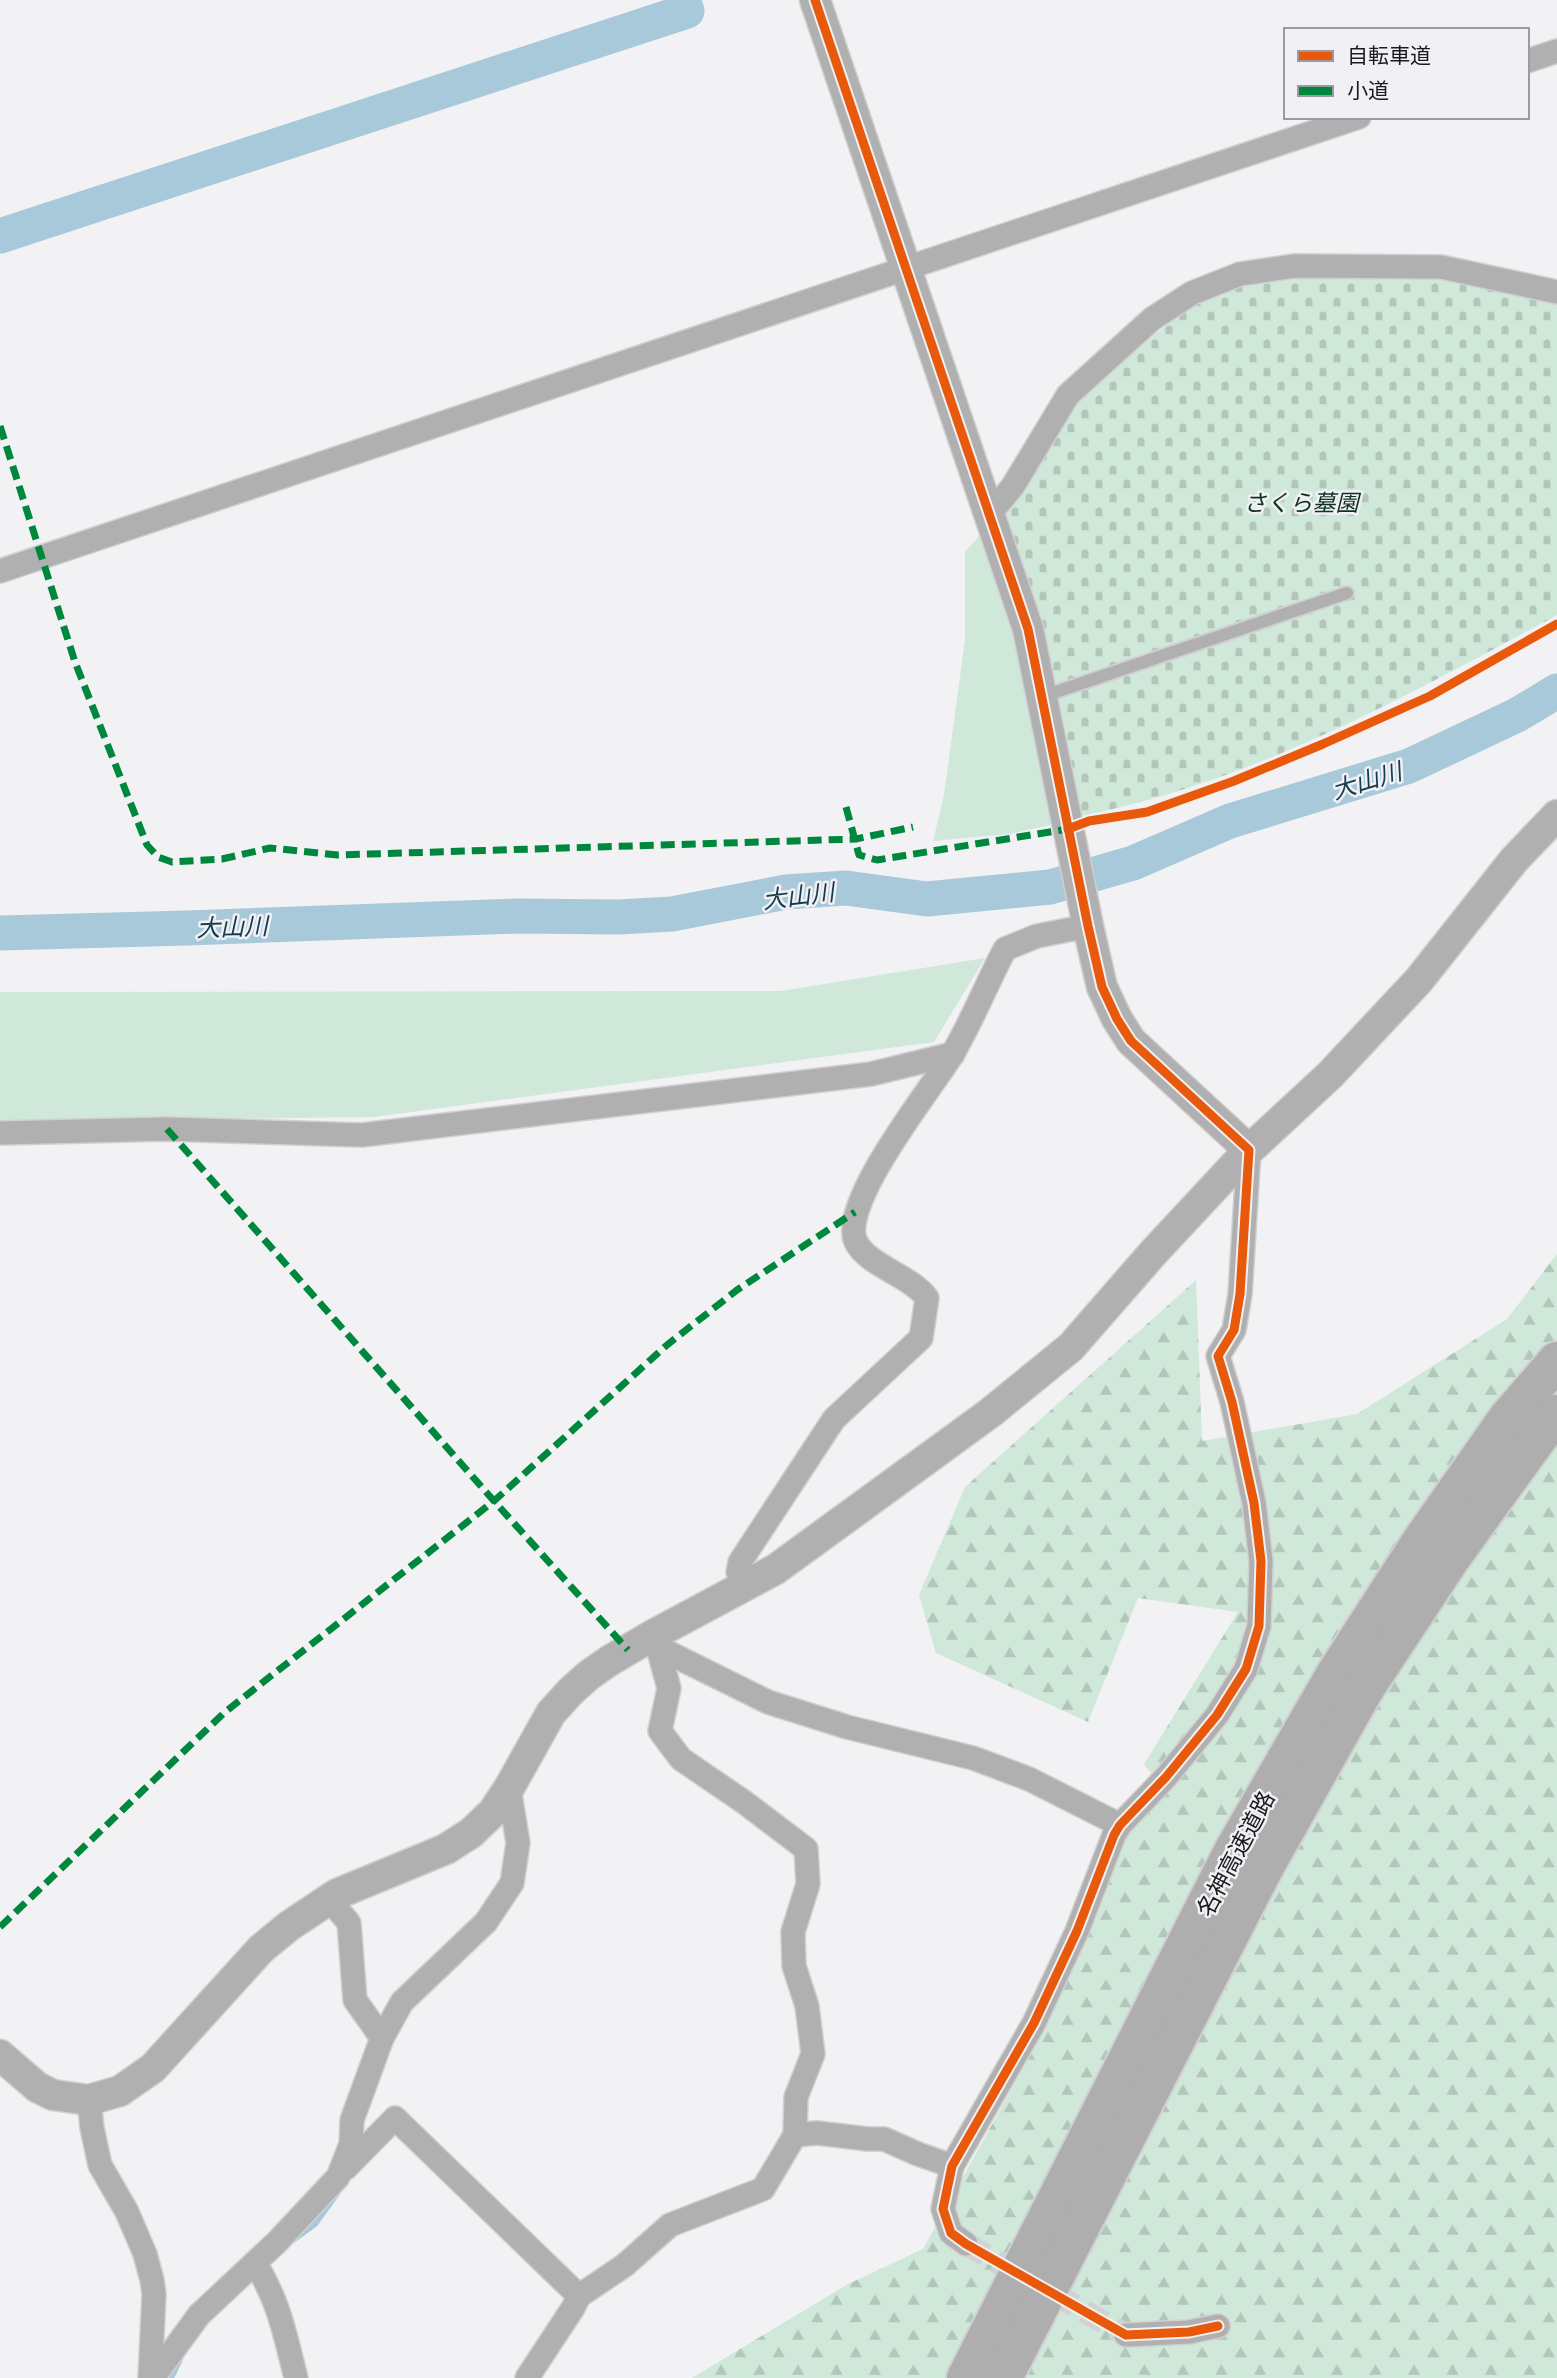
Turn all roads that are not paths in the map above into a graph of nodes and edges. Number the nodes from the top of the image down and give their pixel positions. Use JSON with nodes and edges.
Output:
{"nodes":[{"id":1,"x":815,"y":0,"type":"edge"},
{"id":2,"x":1557,"y":51,"type":"edge"},
{"id":3,"x":1529,"y":60,"type":"edge"},
{"id":4,"x":1353,"y":119,"type":"edge"},
{"id":5,"x":906,"y":269,"type":"junction"},
{"id":6,"x":1557,"y":292,"type":"edge"},
{"id":7,"x":989,"y":515,"type":"junction"},
{"id":8,"x":0,"y":571,"type":"edge"},
{"id":9,"x":1347,"y":593,"type":"dead end"},
{"id":10,"x":1041,"y":697,"type":"junction"},
{"id":11,"x":1557,"y":815,"type":"edge"},
{"id":12,"x":1087,"y":924,"type":"junction"},
{"id":13,"x":953,"y":1054,"type":"junction"},
{"id":14,"x":0,"y":1133,"type":"edge"},
{"id":15,"x":1249,"y":1150,"type":"junction"},
{"id":16,"x":1557,"y":1361,"type":"edge"},
{"id":17,"x":1557,"y":1414,"type":"edge"},
{"id":18,"x":745,"y":1586,"type":"junction"},
{"id":19,"x":651,"y":1644,"type":"junction"},
{"id":20,"x":509,"y":1788,"type":"junction"},
{"id":21,"x":1120,"y":1825,"type":"junction"},
{"id":22,"x":329,"y":1899,"type":"junction"},
{"id":23,"x":382,"y":2038,"type":"junction"},
{"id":24,"x":0,"y":2056,"type":"edge"},
{"id":25,"x":89,"y":2100,"type":"junction"},
{"id":26,"x":795,"y":2135,"type":"junction"},
{"id":27,"x":952,"y":2166,"type":"junction"},
{"id":28,"x":338,"y":2177,"type":"junction"},
{"id":29,"x":966,"y":2244,"type":"tunnel mouth"},
{"id":30,"x":255,"y":2263,"type":"junction"},
{"id":31,"x":579,"y":2296,"type":"junction"},
{"id":32,"x":1218,"y":2326,"type":"dead end"},
{"id":33,"x":1126,"y":2335,"type":"tunnel mouth"},
{"id":34,"x":151,"y":2378,"type":"edge"},
{"id":35,"x":296,"y":2378,"type":"edge"},
{"id":36,"x":527,"y":2378,"type":"edge"},
{"id":37,"x":966,"y":2378,"type":"edge"},
{"id":38,"x":1003,"y":2378,"type":"edge"}],
"edges":[{"from":1,"to":5,"type":"street"},
{"from":2,"to":3,"type":"street"},
{"from":4,"to":5,"type":"street"},
{"from":5,"to":7,"type":"street"},
{"from":5,"to":8,"type":"street"},
{"from":6,"to":7,"type":"street"},
{"from":7,"to":10,"type":"street"},
{"from":9,"to":10,"type":"lane"},
{"from":10,"to":12,"type":"street"},
{"from":11,"to":15,"type":"street"},
{"from":12,"to":13,"type":"street"},
{"from":12,"to":15,"type":"street"},
{"from":13,"to":14,"type":"street"},
{"from":13,"to":18,"type":"street"},
{"from":15,"to":18,"type":"street"},
{"from":15,"to":21,"type":"street"},
{"from":16,"to":37,"type":"highway","name":"名神高速道路"},
{"from":17,"to":38,"type":"highway","name":"名神高速道路"},
{"from":18,"to":19,"type":"street"},
{"from":19,"to":20,"type":"street"},
{"from":19,"to":21,"type":"street"},
{"from":19,"to":26,"type":"street"},
{"from":20,"to":22,"type":"street"},
{"from":20,"to":23,"type":"street"},
{"from":21,"to":27,"type":"street"},
{"from":22,"to":23,"type":"street"},
{"from":22,"to":25,"type":"street"},
{"from":23,"to":28,"type":"street"},
{"from":24,"to":25,"type":"street"},
{"from":25,"to":34,"type":"street"},
{"from":26,"to":27,"type":"street"},
{"from":26,"to":31,"type":"street"},
{"from":27,"to":29,"type":"street"},
{"from":28,"to":30,"type":"street"},
{"from":28,"to":31,"type":"street"},
{"from":30,"to":34,"type":"street"},
{"from":30,"to":35,"type":"street"},
{"from":31,"to":36,"type":"street"},
{"from":32,"to":33,"type":"street"}]}
